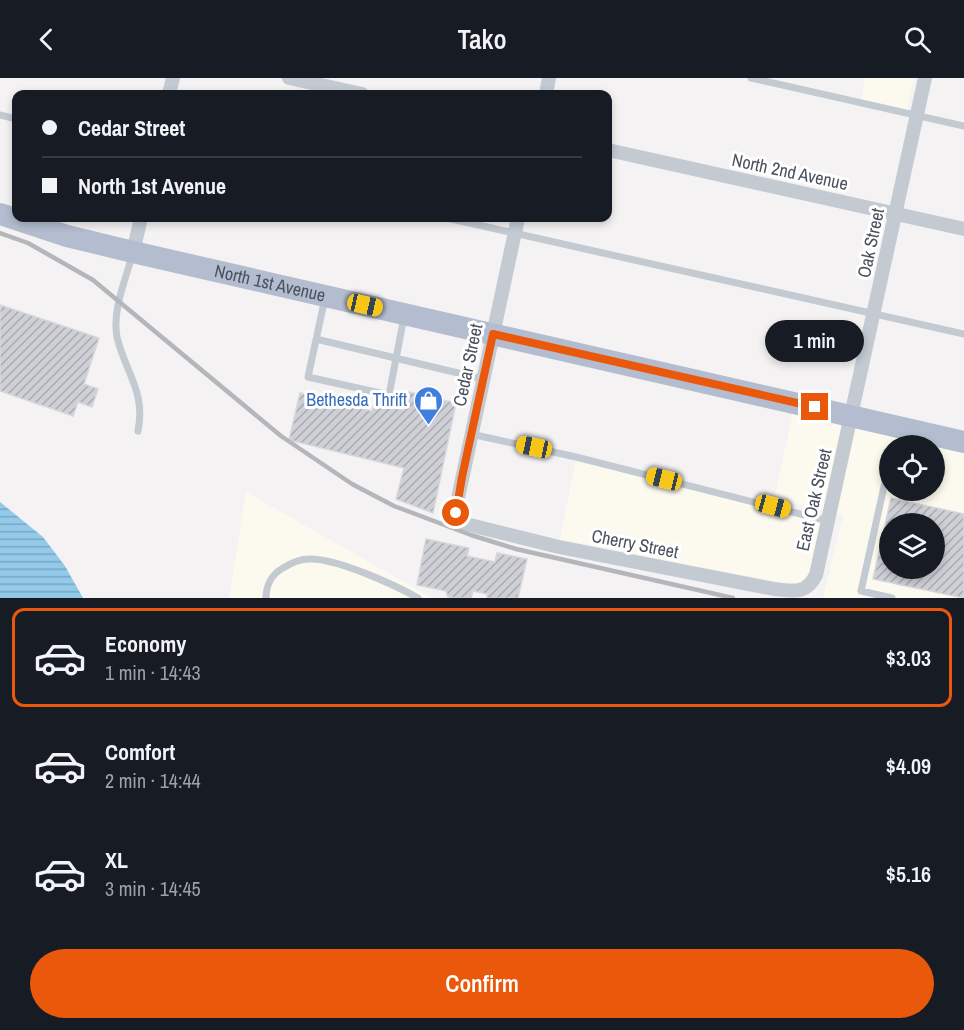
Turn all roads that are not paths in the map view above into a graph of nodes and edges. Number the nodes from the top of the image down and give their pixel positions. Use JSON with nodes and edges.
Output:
{"nodes":[{"id":1,"x":290,"y":78,"type":"edge"},
{"id":2,"x":751,"y":78,"type":"edge"},
{"id":3,"x":925,"y":78,"type":"edge"},
{"id":4,"x":344,"y":90,"type":"edge"},
{"id":5,"x":917,"y":116,"type":"junction"},
{"id":6,"x":964,"y":126,"type":"edge"},
{"id":7,"x":612,"y":151,"type":"edge"},
{"id":8,"x":896,"y":214,"type":"junction"},
{"id":9,"x":24,"y":222,"type":"edge"},
{"id":10,"x":140,"y":222,"type":"edge"},
{"id":11,"x":465,"y":222,"type":"edge"},
{"id":12,"x":517,"y":222,"type":"edge"},
{"id":13,"x":964,"y":229,"type":"edge"},
{"id":14,"x":514,"y":233,"type":"junction"},
{"id":15,"x":133,"y":252,"type":"junction"},
{"id":16,"x":325,"y":296,"type":"junction"},
{"id":17,"x":874,"y":313,"type":"junction"},
{"id":18,"x":405,"y":314,"type":"junction"},
{"id":19,"x":493,"y":334,"type":"junction"},
{"id":20,"x":964,"y":334,"type":"edge"},
{"id":21,"x":316,"y":339,"type":"junction"},
{"id":22,"x":396,"y":357,"type":"junction"},
{"id":23,"x":483,"y":379,"type":"junction"},
{"id":24,"x":852,"y":416,"type":"junction"},
{"id":25,"x":138,"y":430,"type":"dead end"},
{"id":26,"x":471,"y":434,"type":"junction"},
{"id":27,"x":964,"y":442,"type":"edge"},
{"id":28,"x":881,"y":501,"type":"edge"},
{"id":29,"x":460,"y":520,"type":"joint"},
{"id":30,"x":828,"y":521,"type":"junction"},
{"id":31,"x":806,"y":588,"type":"joint"},
{"id":32,"x":266,"y":598,"type":"edge"},
{"id":33,"x":418,"y":598,"type":"edge"},
{"id":34,"x":892,"y":598,"type":"edge"}],
"edges":[{"from":1,"to":4,"type":"street"},
{"from":2,"to":5,"type":"lane"},
{"from":3,"to":5,"type":"street","name":"Oak Street"},
{"from":5,"to":6,"type":"lane"},
{"from":5,"to":8,"type":"street","name":"Oak Street"},
{"from":7,"to":8,"type":"street","name":"North 2nd Avenue"},
{"from":8,"to":13,"type":"street","name":"North 2nd Avenue"},
{"from":8,"to":17,"type":"street","name":"Oak Street"},
{"from":9,"to":15,"type":"main road","name":"North 1st Avenue"},
{"from":10,"to":15,"type":"street"},
{"from":11,"to":14,"type":"lane"},
{"from":12,"to":14,"type":"street","name":"Cedar Street"},
{"from":14,"to":17,"type":"lane"},
{"from":14,"to":19,"type":"street","name":"Cedar Street"},
{"from":15,"to":16,"type":"main road","name":"North 1st Avenue"},
{"from":15,"to":25,"type":"lane"},
{"from":16,"to":18,"type":"main road","name":"North 1st Avenue"},
{"from":16,"to":21,"type":"lane"},
{"from":17,"to":20,"type":"lane"},
{"from":17,"to":24,"type":"street","name":"Oak Street"},
{"from":18,"to":19,"type":"main road","name":"North 1st Avenue"},
{"from":18,"to":22,"type":"lane"},
{"from":19,"to":23,"type":"street","name":"Cedar Street"},
{"from":19,"to":24,"type":"main road","name":"North 1st Avenue"},
{"from":21,"to":22,"type":"lane"},
{"from":21,"to":22,"type":"lane"},
{"from":22,"to":23,"type":"lane"},
{"from":23,"to":26,"type":"street","name":"Cedar Street"},
{"from":24,"to":27,"type":"main road","name":"North 1st Avenue"},
{"from":24,"to":30,"type":"street","name":"East Oak Street"},
{"from":26,"to":29,"type":"street","name":"Cedar Street"},
{"from":26,"to":30,"type":"lane"},
{"from":28,"to":34,"type":"lane"},
{"from":29,"to":31,"type":"street","name":"Cherry Street"},
{"from":30,"to":31,"type":"street","name":"East Oak Street"},
{"from":32,"to":33,"type":"lane"}]}
